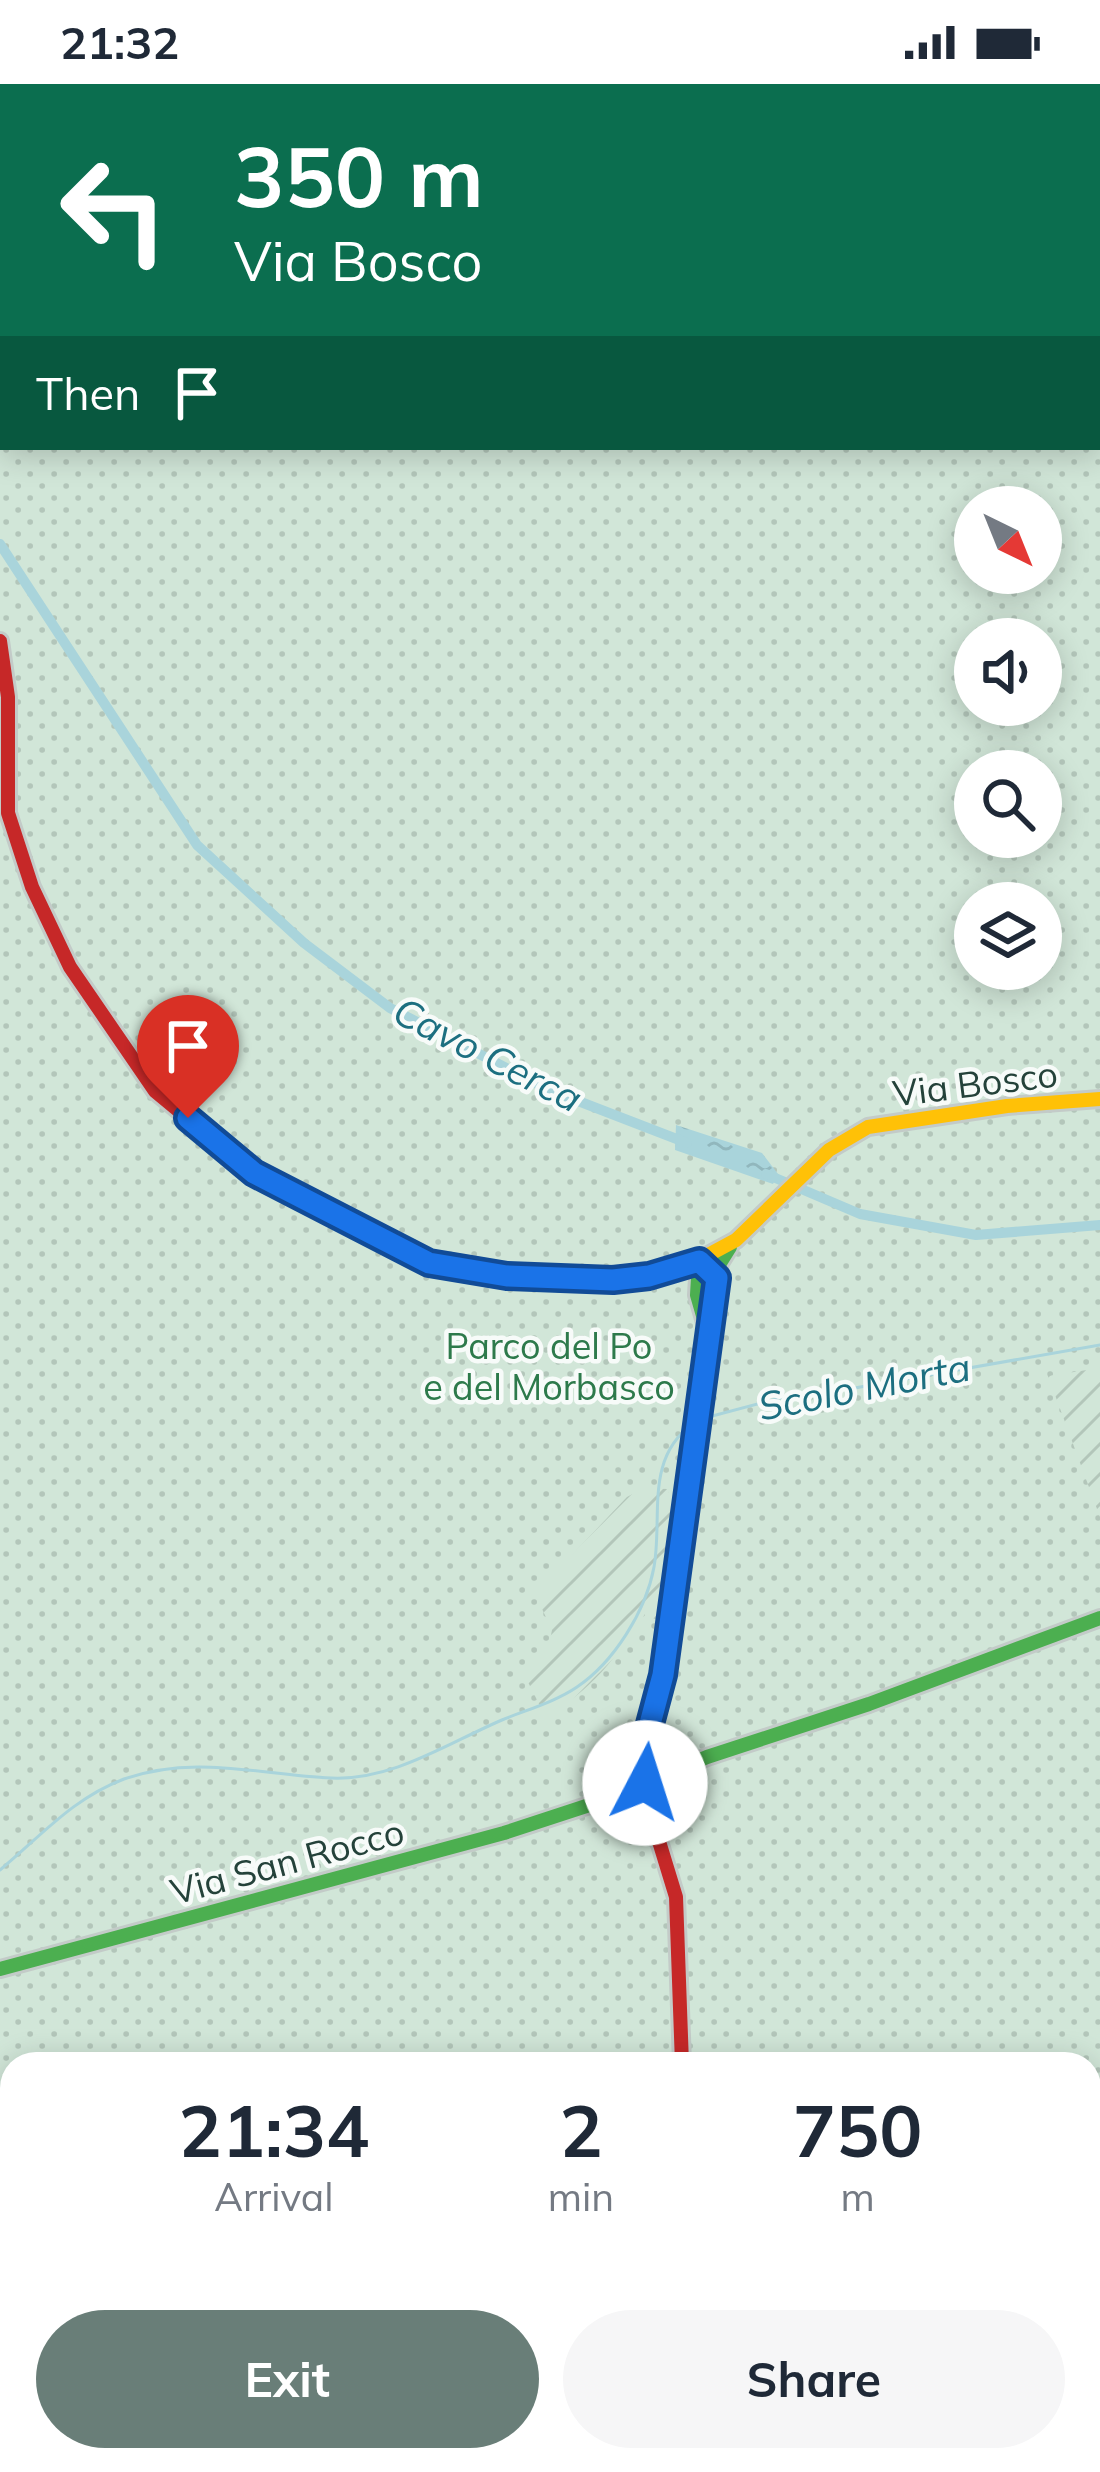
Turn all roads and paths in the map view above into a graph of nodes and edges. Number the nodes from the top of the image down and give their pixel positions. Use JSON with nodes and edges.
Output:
{"nodes":[{"id":1,"x":0,"y":641,"type":"edge"},
{"id":2,"x":1100,"y":1100,"type":"edge"},
{"id":3,"x":736,"y":1240,"type":"junction"},
{"id":4,"x":699,"y":1261,"type":"junction"},
{"id":5,"x":662,"y":1273,"type":"junction"},
{"id":6,"x":717,"y":1278,"type":"junction"},
{"id":7,"x":697,"y":1295,"type":"junction"},
{"id":8,"x":707,"y":1340,"type":"junction"},
{"id":9,"x":1100,"y":1618,"type":"edge"},
{"id":10,"x":659,"y":1695,"type":"junction"},
{"id":11,"x":647,"y":1738,"type":"junction"},
{"id":12,"x":707,"y":1757,"type":"junction"},
{"id":13,"x":676,"y":1762,"type":"junction"},
{"id":14,"x":638,"y":1777,"type":"junction"},
{"id":15,"x":620,"y":1790,"type":"junction"},
{"id":16,"x":658,"y":1841,"type":"junction"},
{"id":17,"x":0,"y":1970,"type":"edge"},
{"id":18,"x":682,"y":2052,"type":"edge"}],
"edges":[{"from":1,"to":5,"type":"street","name":"Via Bosco"},
{"from":2,"to":3,"type":"street","name":"Via Bosco"},
{"from":3,"to":4,"type":"street","name":"Via Bosco"},
{"from":3,"to":6,"type":"street"},
{"from":4,"to":5,"type":"street","name":"Via Bosco"},
{"from":4,"to":6,"type":"street"},
{"from":4,"to":7,"type":"street"},
{"from":5,"to":7,"type":"street"},
{"from":6,"to":8,"type":"street"},
{"from":7,"to":8,"type":"street"},
{"from":8,"to":10,"type":"street"},
{"from":9,"to":12,"type":"street"},
{"from":10,"to":11,"type":"street"},
{"from":10,"to":14,"type":"street"},
{"from":11,"to":13,"type":"street"},
{"from":11,"to":14,"type":"street"},
{"from":12,"to":13,"type":"street"},
{"from":12,"to":14,"type":"street"},
{"from":13,"to":14,"type":"street"},
{"from":14,"to":15,"type":"street","name":"Via San Rocco"},
{"from":14,"to":15,"type":"street"},
{"from":14,"to":16,"type":"street"},
{"from":15,"to":16,"type":"street"},
{"from":15,"to":17,"type":"street","name":"Via San Rocco"},
{"from":16,"to":18,"type":"street"}]}
